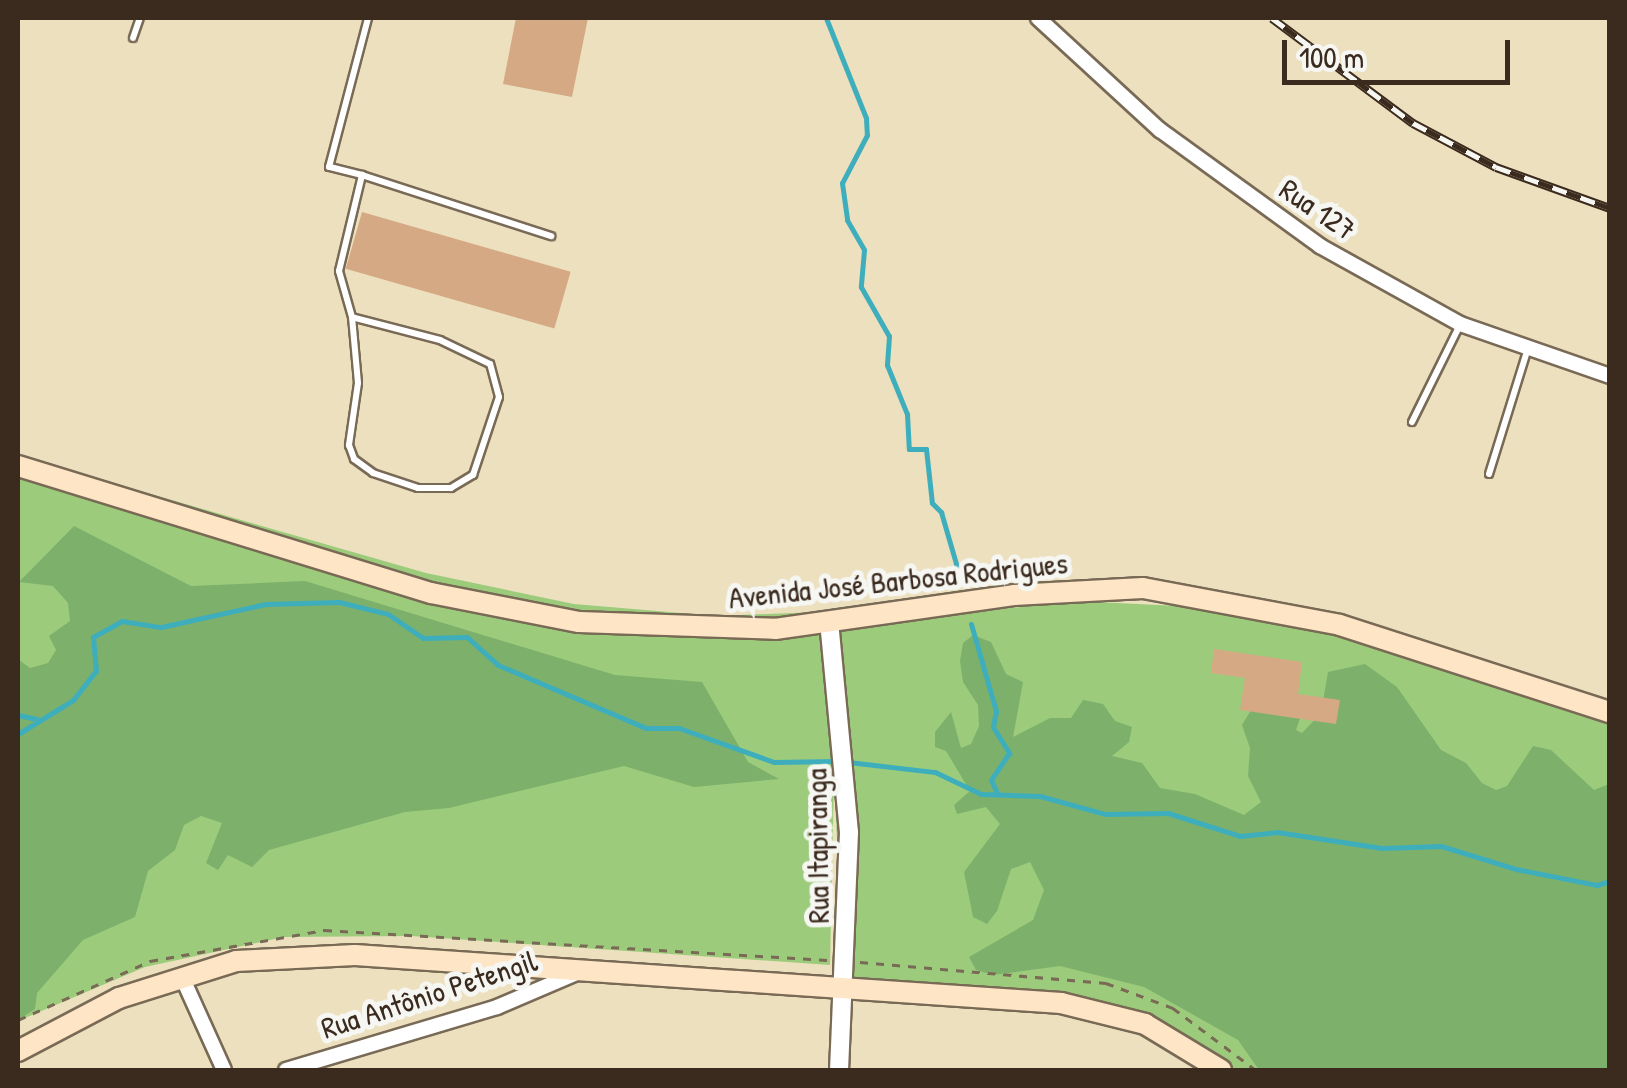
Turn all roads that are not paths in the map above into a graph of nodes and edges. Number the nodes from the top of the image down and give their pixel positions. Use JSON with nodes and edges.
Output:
{"nodes":[{"id":1,"x":140,"y":18,"type":"edge"},
{"id":2,"x":368,"y":18,"type":"edge"},
{"id":3,"x":1038,"y":18,"type":"edge"},
{"id":4,"x":133,"y":38,"type":"dead end"},
{"id":5,"x":362,"y":174,"type":"junction"},
{"id":6,"x":552,"y":236,"type":"dead end"},
{"id":7,"x":352,"y":317,"type":"junction"},
{"id":8,"x":1460,"y":324,"type":"junction"},
{"id":9,"x":1528,"y":351,"type":"junction"},
{"id":10,"x":1610,"y":376,"type":"edge"},
{"id":11,"x":1412,"y":422,"type":"dead end"},
{"id":12,"x":18,"y":466,"type":"edge"},
{"id":13,"x":1490,"y":474,"type":"dead end"},
{"id":14,"x":830,"y":621,"type":"junction"},
{"id":15,"x":1610,"y":712,"type":"edge"},
{"id":16,"x":588,"y":968,"type":"junction"},
{"id":17,"x":182,"y":977,"type":"junction"},
{"id":18,"x":844,"y":985,"type":"junction"},
{"id":19,"x":18,"y":1051,"type":"edge"},
{"id":20,"x":224,"y":1070,"type":"edge"},
{"id":21,"x":286,"y":1070,"type":"edge"},
{"id":22,"x":839,"y":1070,"type":"edge"},
{"id":23,"x":1221,"y":1070,"type":"edge"}],
"edges":[{"from":1,"to":4,"type":"lane"},
{"from":2,"to":5,"type":"lane"},
{"from":3,"to":8,"type":"street","name":"Rua 127"},
{"from":5,"to":6,"type":"lane"},
{"from":5,"to":7,"type":"lane"},
{"from":7,"to":7,"type":"lane"},
{"from":8,"to":9,"type":"street","name":"Rua 127"},
{"from":8,"to":11,"type":"lane"},
{"from":9,"to":10,"type":"street","name":"Rua 127"},
{"from":9,"to":13,"type":"lane"},
{"from":12,"to":14,"type":"main road","name":"Avenida José Barbosa Rodrigues"},
{"from":14,"to":15,"type":"main road","name":"Avenida José Barbosa Rodrigues"},
{"from":14,"to":18,"type":"street","name":"Rua Itapiranga"},
{"from":16,"to":17,"type":"main road"},
{"from":16,"to":18,"type":"main road"},
{"from":16,"to":21,"type":"street","name":"Rua Antônio Petengil"},
{"from":17,"to":19,"type":"main road"},
{"from":17,"to":20,"type":"street"},
{"from":18,"to":22,"type":"street","name":"Rua Itapiranga"},
{"from":18,"to":23,"type":"main road"}]}
